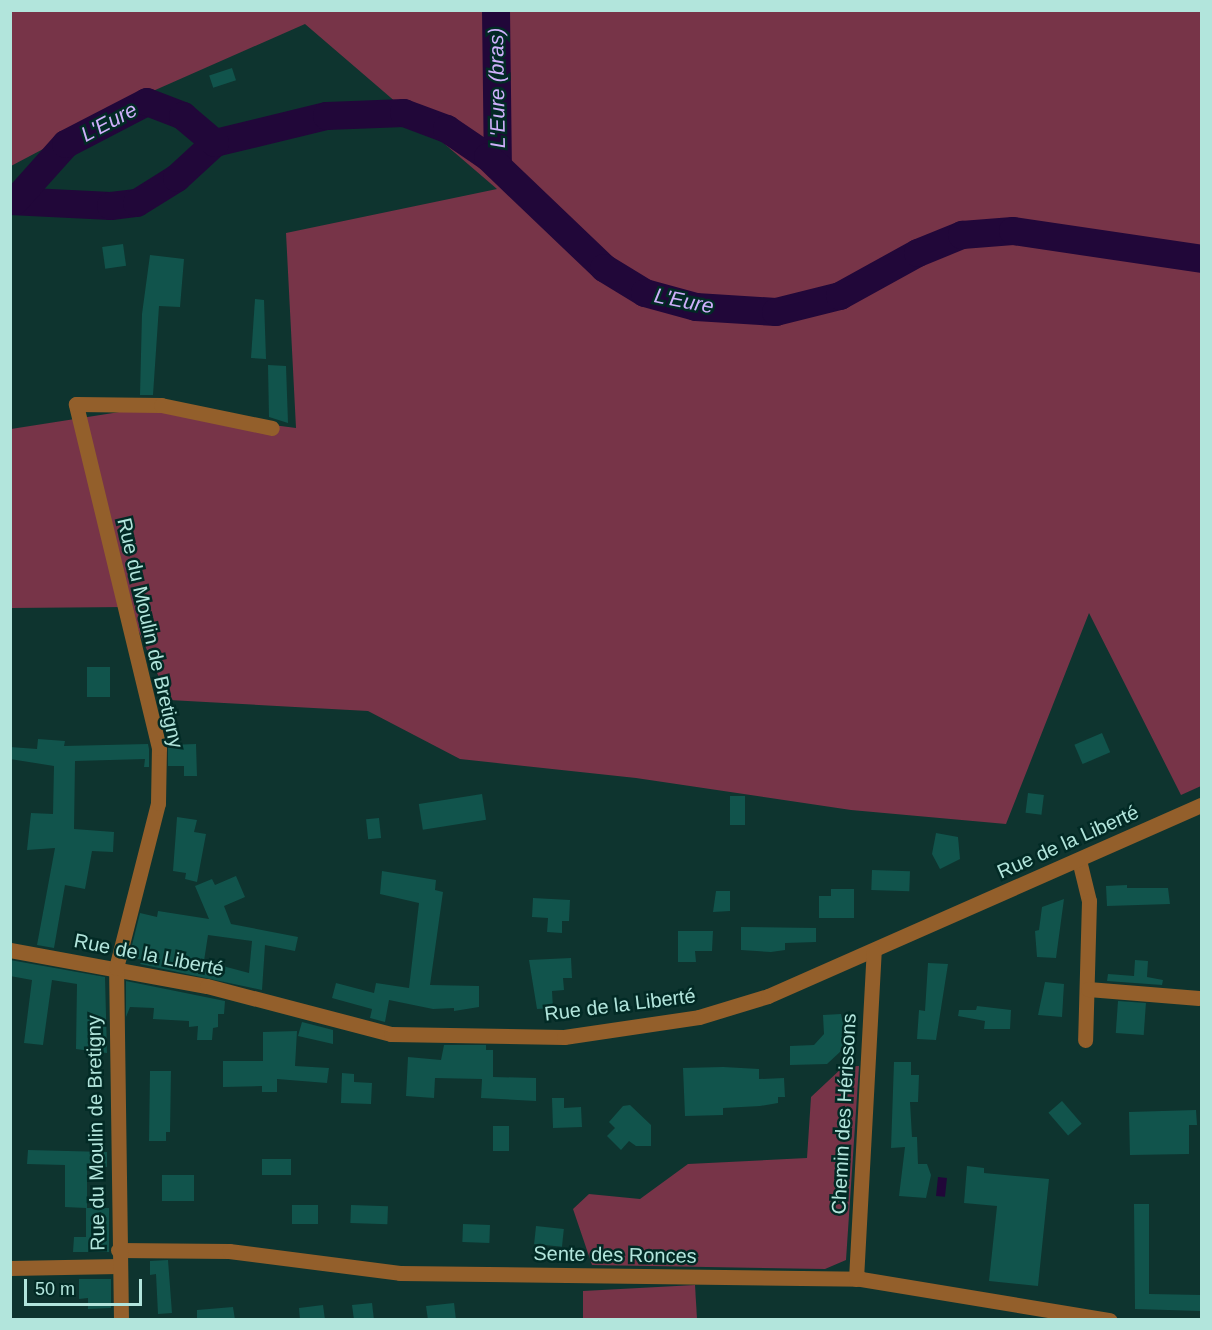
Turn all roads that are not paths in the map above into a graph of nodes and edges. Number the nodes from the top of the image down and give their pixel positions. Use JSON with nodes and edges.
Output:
{"nodes":[{"id":1,"x":272,"y":428,"type":"dead end"},
{"id":2,"x":1202,"y":805,"type":"edge"},
{"id":3,"x":1079,"y":860,"type":"junction"},
{"id":4,"x":10,"y":950,"type":"edge"},
{"id":5,"x":874,"y":951,"type":"junction"},
{"id":6,"x":116,"y":968,"type":"junction"},
{"id":7,"x":1088,"y":989,"type":"junction"},
{"id":8,"x":1199,"y":998,"type":"dead end"},
{"id":9,"x":1086,"y":1040,"type":"dead end"},
{"id":10,"x":118,"y":1250,"type":"junction"},
{"id":11,"x":119,"y":1266,"type":"junction"},
{"id":12,"x":10,"y":1268,"type":"edge"},
{"id":13,"x":856,"y":1279,"type":"junction"},
{"id":14,"x":121,"y":1320,"type":"edge"},
{"id":15,"x":1110,"y":1320,"type":"edge"}],
"edges":[{"from":1,"to":6,"type":"street","name":"Rue du Moulin de Bretigny"},
{"from":2,"to":3,"type":"street","name":"Rue de la Liberté"},
{"from":3,"to":5,"type":"street","name":"Rue de la Liberté"},
{"from":3,"to":7,"type":"street"},
{"from":4,"to":6,"type":"street","name":"Rue de la Liberté"},
{"from":5,"to":6,"type":"street","name":"Rue de la Liberté"},
{"from":5,"to":13,"type":"street","name":"Chemin des Hérissons"},
{"from":6,"to":10,"type":"street","name":"Rue du Moulin de Bretigny"},
{"from":7,"to":8,"type":"street"},
{"from":7,"to":9,"type":"street"},
{"from":10,"to":11,"type":"street","name":"Rue du Moulin de Bretigny"},
{"from":10,"to":13,"type":"street","name":"Sente des Ronces"},
{"from":11,"to":12,"type":"street"},
{"from":11,"to":14,"type":"street","name":"Rue du Moulin de Bretigny"},
{"from":13,"to":15,"type":"street","name":"Sente des Ronces"}]}
